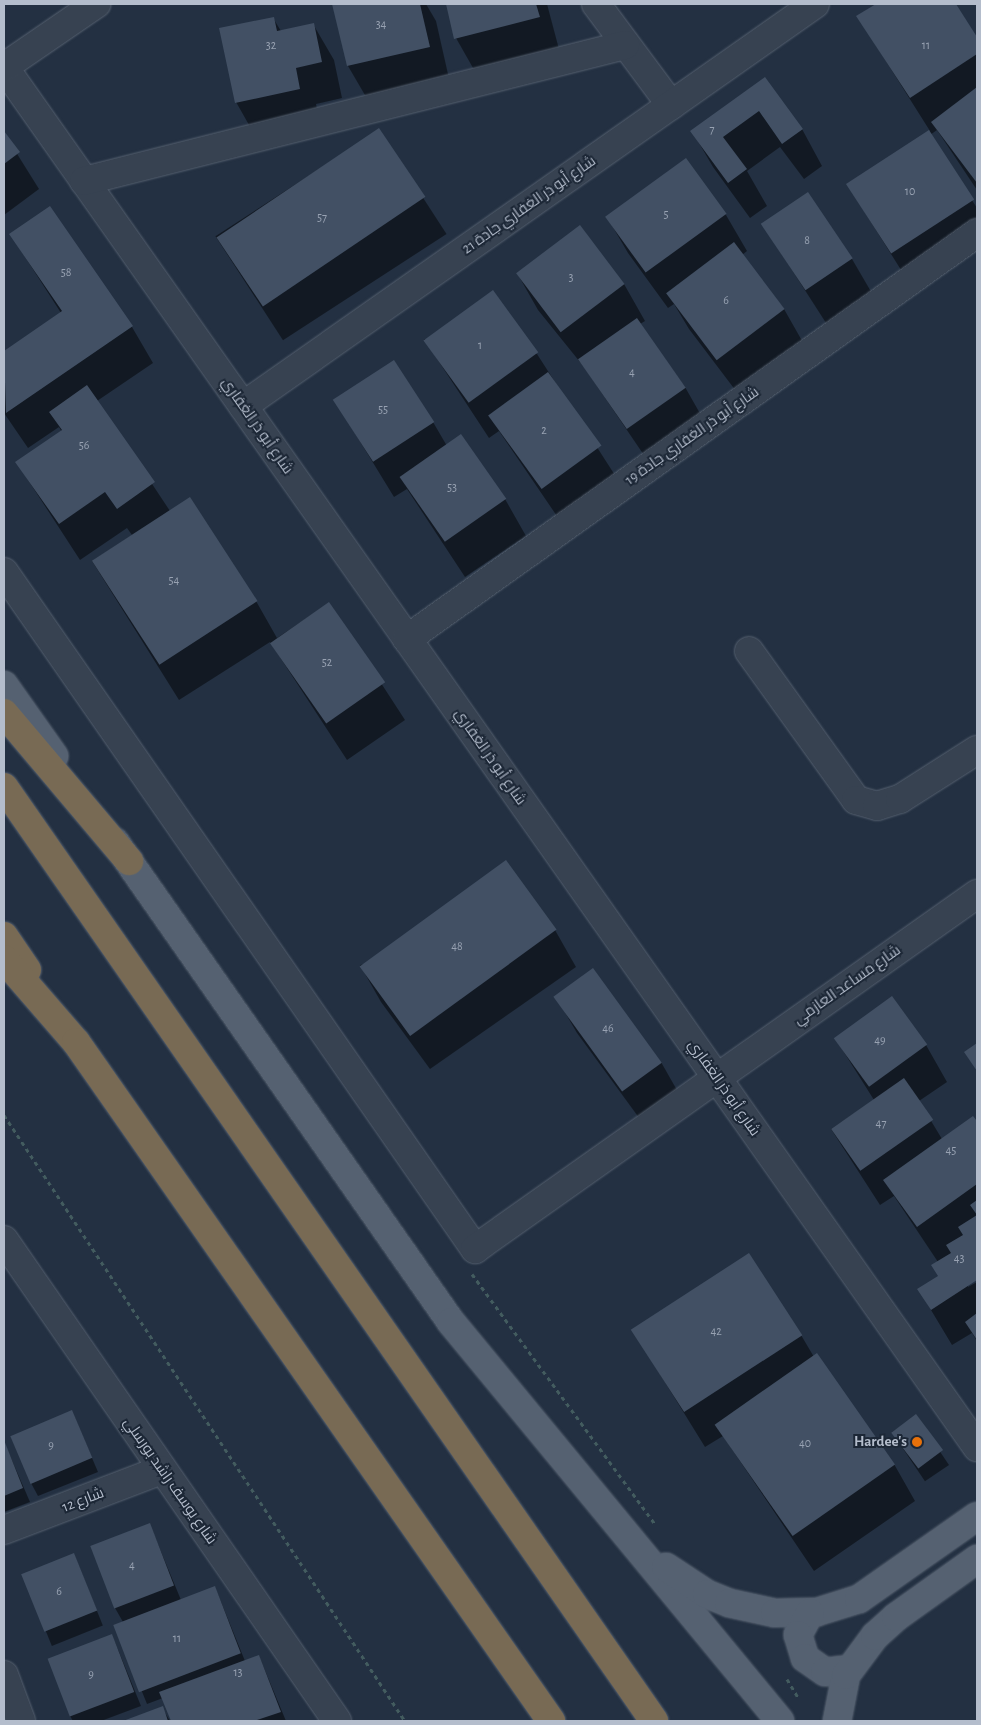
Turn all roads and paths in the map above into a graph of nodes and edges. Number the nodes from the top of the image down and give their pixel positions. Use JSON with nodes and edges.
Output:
{"nodes":[{"id":1,"x":96,"y":4,"type":"edge"},
{"id":2,"x":596,"y":4,"type":"edge"},
{"id":3,"x":815,"y":4,"type":"edge"},
{"id":4,"x":625,"y":45,"type":"junction"},
{"id":5,"x":4,"y":67,"type":"edge"},
{"id":6,"x":671,"y":105,"type":"junction"},
{"id":7,"x":84,"y":181,"type":"junction"},
{"id":8,"x":977,"y":233,"type":"edge"},
{"id":9,"x":243,"y":406,"type":"junction"},
{"id":10,"x":4,"y":572,"type":"edge"},
{"id":11,"x":407,"y":639,"type":"junction"},
{"id":12,"x":749,"y":651,"type":"dead end"},
{"id":13,"x":4,"y":685,"type":"edge"},
{"id":14,"x":4,"y":713,"type":"edge"},
{"id":15,"x":977,"y":750,"type":"edge"},
{"id":16,"x":4,"y":787,"type":"edge"},
{"id":17,"x":128,"y":861,"type":"junction"},
{"id":18,"x":977,"y":894,"type":"edge"},
{"id":19,"x":4,"y":936,"type":"edge"},
{"id":20,"x":4,"y":959,"type":"edge"},
{"id":21,"x":76,"y":1042,"type":"junction"},
{"id":22,"x":716,"y":1076,"type":"junction"},
{"id":23,"x":4,"y":1115,"type":"edge"},
{"id":24,"x":4,"y":1240,"type":"edge"},
{"id":25,"x":977,"y":1447,"type":"edge"},
{"id":26,"x":161,"y":1470,"type":"junction"},
{"id":27,"x":977,"y":1516,"type":"edge"},
{"id":28,"x":4,"y":1530,"type":"edge"},
{"id":29,"x":645,"y":1554,"type":"junction"},
{"id":30,"x":977,"y":1559,"type":"edge"},
{"id":31,"x":810,"y":1613,"type":"junction"},
{"id":32,"x":849,"y":1669,"type":"junction"},
{"id":33,"x":4,"y":1675,"type":"edge"},
{"id":34,"x":20,"y":1721,"type":"edge"},
{"id":35,"x":337,"y":1721,"type":"edge"},
{"id":36,"x":405,"y":1721,"type":"edge"},
{"id":37,"x":551,"y":1721,"type":"edge"},
{"id":38,"x":654,"y":1721,"type":"edge"},
{"id":39,"x":780,"y":1721,"type":"edge"},
{"id":40,"x":837,"y":1721,"type":"edge"}],
"edges":[{"from":1,"to":5,"type":"street"},
{"from":2,"to":4,"type":"street"},
{"from":3,"to":6,"type":"street","name":"شارع أبو ذر الغفاري جادة 21"},
{"from":4,"to":6,"type":"street"},
{"from":4,"to":7,"type":"street"},
{"from":5,"to":7,"type":"street","name":"شارع أبو ذر الغفاري"},
{"from":6,"to":9,"type":"street","name":"شارع أبو ذر الغفاري جادة 21"},
{"from":7,"to":9,"type":"street","name":"شارع أبو ذر الغفاري"},
{"from":8,"to":11,"type":"street","name":"شارع أبو ذر الغفاري جادة 19"},
{"from":9,"to":11,"type":"street","name":"شارع أبو ذر الغفاري"},
{"from":10,"to":22,"type":"street","name":"شارع مساعد العازمي"},
{"from":11,"to":22,"type":"street","name":"شارع أبو ذر الغفاري"},
{"from":12,"to":15,"type":"street"},
{"from":13,"to":17,"type":"main road"},
{"from":14,"to":17,"type":"highway"},
{"from":16,"to":38,"type":"highway"},
{"from":17,"to":29,"type":"main road"},
{"from":18,"to":22,"type":"street","name":"شارع مساعد العازمي"},
{"from":19,"to":21,"type":"highway"},
{"from":20,"to":21,"type":"highway"},
{"from":21,"to":37,"type":"highway"},
{"from":22,"to":25,"type":"street","name":"شارع أبو ذر الغفاري"},
{"from":23,"to":36,"type":"path"},
{"from":24,"to":26,"type":"street","name":"شارع يوسف راشد بورسلي"},
{"from":26,"to":28,"type":"street","name":"شارع 12"},
{"from":26,"to":35,"type":"street","name":"شارع يوسف راشد بورسلي"},
{"from":27,"to":31,"type":"main road"},
{"from":29,"to":31,"type":"main road"},
{"from":29,"to":39,"type":"main road"},
{"from":30,"to":32,"type":"main road"},
{"from":31,"to":32,"type":"main road"},
{"from":32,"to":40,"type":"main road"},
{"from":33,"to":34,"type":"street"}]}
